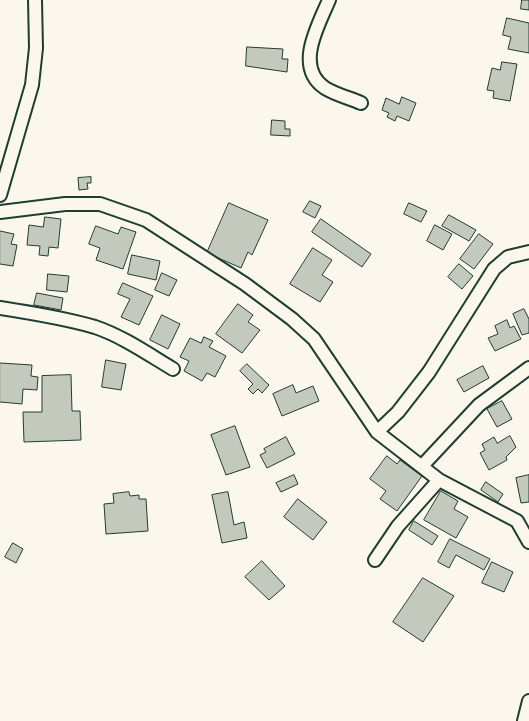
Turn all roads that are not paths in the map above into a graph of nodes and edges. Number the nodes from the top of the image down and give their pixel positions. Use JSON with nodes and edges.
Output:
{"nodes":[{"id":1,"x":35,"y":0,"type":"edge"},
{"id":2,"x":329,"y":0,"type":"edge"},
{"id":3,"x":361,"y":103,"type":"dead end"},
{"id":4,"x":0,"y":195,"type":"edge"},
{"id":5,"x":0,"y":212,"type":"edge"},
{"id":6,"x":529,"y":252,"type":"edge"},
{"id":7,"x":0,"y":308,"type":"edge"},
{"id":8,"x":529,"y":368,"type":"edge"},
{"id":9,"x":173,"y":369,"type":"dead end"},
{"id":10,"x":377,"y":432,"type":"junction"},
{"id":11,"x":422,"y":466,"type":"junction"},
{"id":12,"x":440,"y":480,"type":"junction"},
{"id":13,"x":529,"y":515,"type":"edge"},
{"id":14,"x":517,"y":521,"type":"junction"},
{"id":15,"x":529,"y":542,"type":"edge"},
{"id":16,"x":375,"y":560,"type":"dead end"},
{"id":17,"x":529,"y":701,"type":"edge"},
{"id":18,"x":524,"y":721,"type":"edge"}],
"edges":[{"from":1,"to":4,"type":"street"},
{"from":2,"to":3,"type":"street"},
{"from":5,"to":10,"type":"street"},
{"from":6,"to":10,"type":"street"},
{"from":7,"to":9,"type":"street"},
{"from":8,"to":11,"type":"street"},
{"from":10,"to":11,"type":"street"},
{"from":11,"to":12,"type":"street"},
{"from":12,"to":14,"type":"street"},
{"from":12,"to":16,"type":"street"},
{"from":13,"to":14,"type":"street"},
{"from":14,"to":15,"type":"street"},
{"from":17,"to":18,"type":"street"}]}
